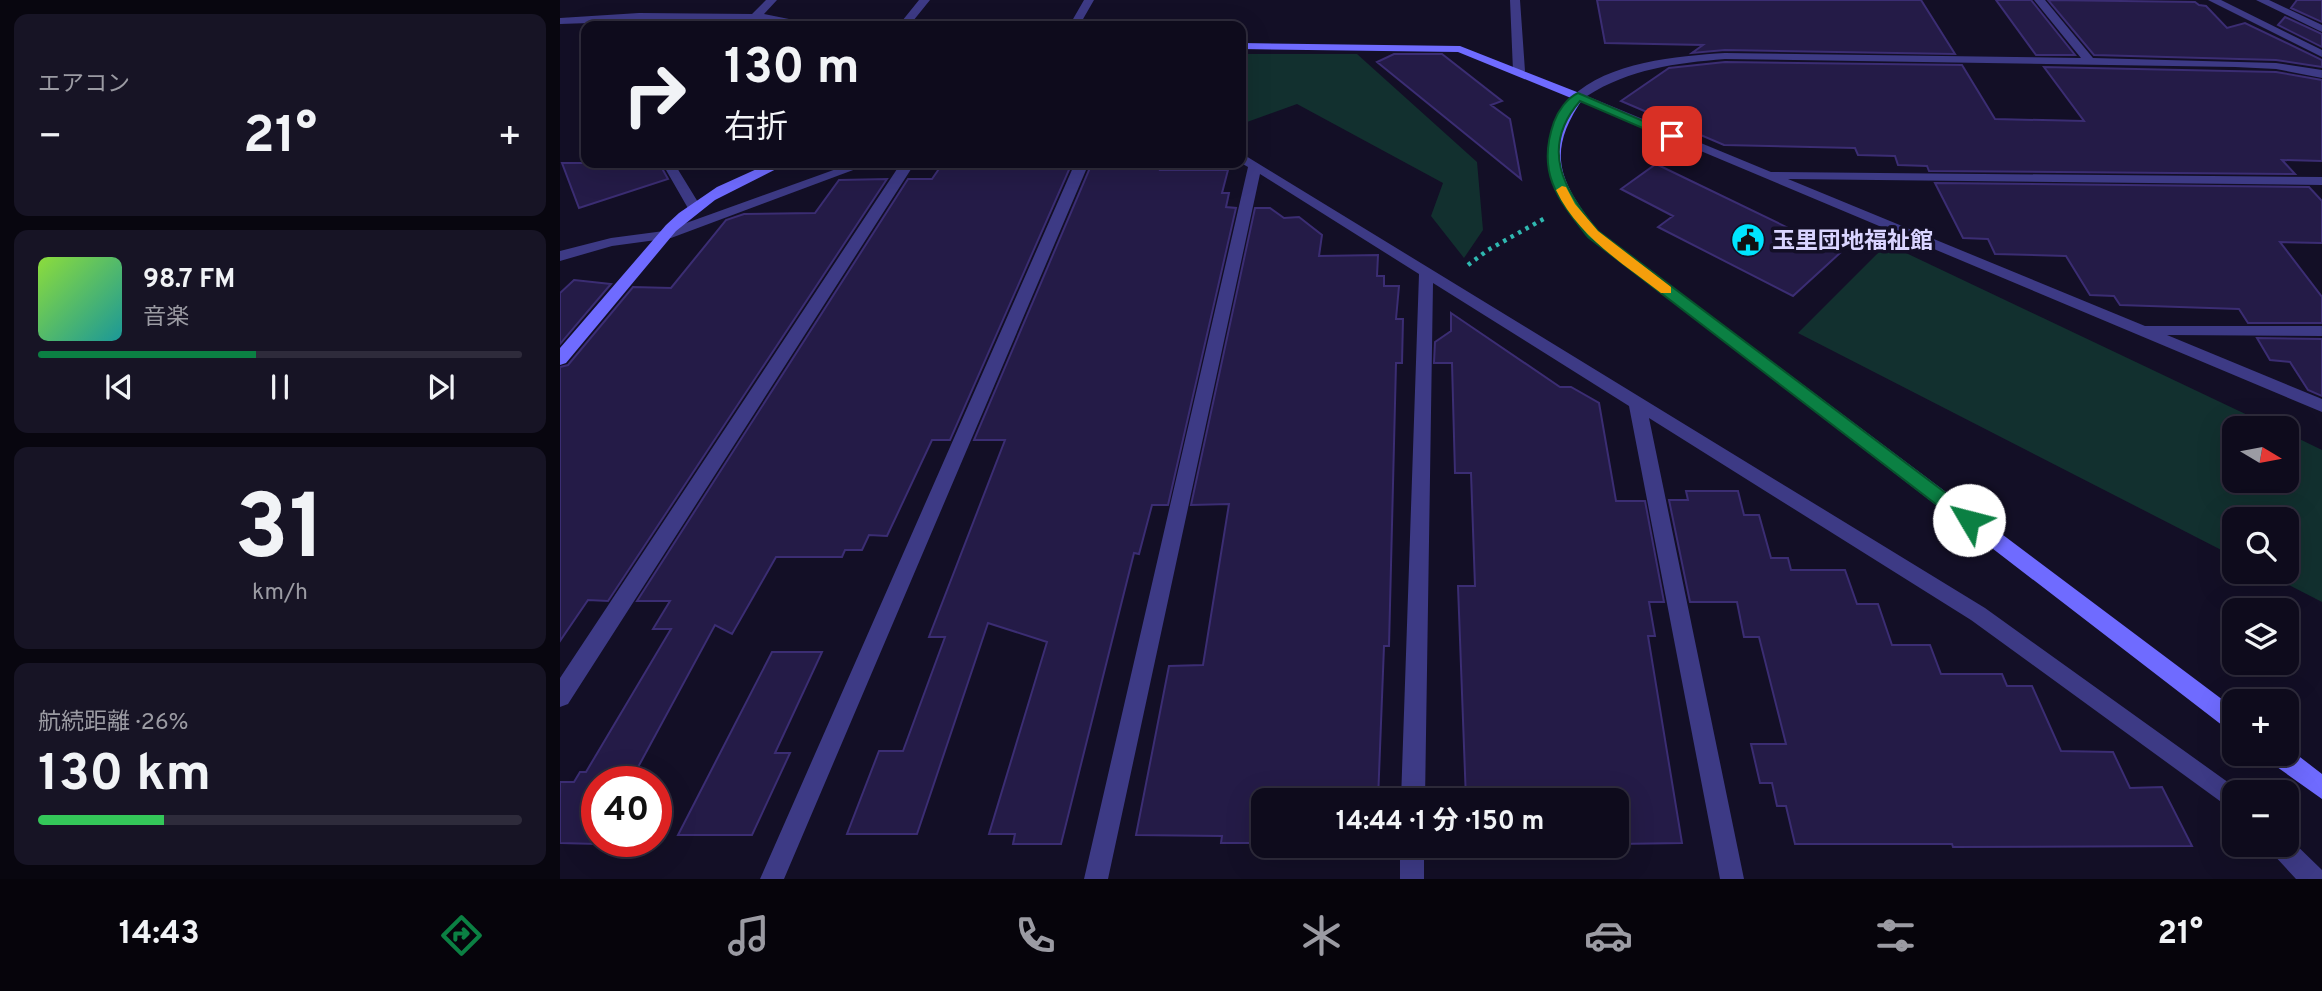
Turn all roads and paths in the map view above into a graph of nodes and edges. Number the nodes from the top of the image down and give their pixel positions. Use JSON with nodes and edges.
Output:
{"nodes":[{"id":1,"x":772,"y":0,"type":"edge"},
{"id":2,"x":925,"y":0,"type":"edge"},
{"id":3,"x":1089,"y":0,"type":"edge"},
{"id":4,"x":1516,"y":0,"type":"edge"},
{"id":5,"x":2039,"y":0,"type":"edge"},
{"id":6,"x":2213,"y":0,"type":"edge"},
{"id":7,"x":2261,"y":0,"type":"edge"},
{"id":8,"x":610,"y":6,"type":"dead end"},
{"id":9,"x":754,"y":18,"type":"junction"},
{"id":10,"x":560,"y":21,"type":"edge"},
{"id":11,"x":589,"y":21,"type":"edge"},
{"id":12,"x":785,"y":21,"type":"edge"},
{"id":13,"x":907,"y":21,"type":"edge"},
{"id":14,"x":1077,"y":21,"type":"edge"},
{"id":15,"x":2322,"y":29,"type":"edge"},
{"id":16,"x":1246,"y":46,"type":"edge"},
{"id":17,"x":2322,"y":54,"type":"edge"},
{"id":18,"x":2089,"y":61,"type":"junction"},
{"id":19,"x":1519,"y":71,"type":"junction"},
{"id":20,"x":2322,"y":74,"type":"edge"},
{"id":21,"x":1578,"y":97,"type":"junction"},
{"id":22,"x":1248,"y":161,"type":"edge"},
{"id":23,"x":671,"y":168,"type":"edge"},
{"id":24,"x":769,"y":168,"type":"edge"},
{"id":25,"x":851,"y":168,"type":"edge"},
{"id":26,"x":905,"y":168,"type":"edge"},
{"id":27,"x":1080,"y":168,"type":"edge"},
{"id":28,"x":1768,"y":175,"type":"junction"},
{"id":29,"x":2322,"y":181,"type":"edge"},
{"id":30,"x":1570,"y":205,"type":"junction"},
{"id":31,"x":694,"y":207,"type":"junction"},
{"id":32,"x":666,"y":234,"type":"junction"},
{"id":33,"x":560,"y":256,"type":"edge"},
{"id":34,"x":1426,"y":272,"type":"junction"},
{"id":35,"x":1443,"y":282,"type":"junction"},
{"id":36,"x":2139,"y":330,"type":"junction"},
{"id":37,"x":2322,"y":331,"type":"edge"},
{"id":38,"x":560,"y":359,"type":"edge"},
{"id":39,"x":1637,"y":403,"type":"junction"},
{"id":40,"x":2322,"y":406,"type":"edge"},
{"id":41,"x":560,"y":697,"type":"edge"},
{"id":42,"x":2222,"y":712,"type":"edge"},
{"id":43,"x":2294,"y":766,"type":"edge"},
{"id":44,"x":1413,"y":788,"type":"edge"},
{"id":45,"x":2322,"y":788,"type":"edge"},
{"id":46,"x":2222,"y":792,"type":"edge"},
{"id":47,"x":2292,"y":857,"type":"edge"},
{"id":48,"x":1412,"y":858,"type":"edge"},
{"id":49,"x":772,"y":879,"type":"edge"},
{"id":50,"x":1096,"y":879,"type":"edge"},
{"id":51,"x":1412,"y":879,"type":"edge"},
{"id":52,"x":1732,"y":879,"type":"edge"},
{"id":53,"x":2313,"y":879,"type":"edge"}],
"edges":[{"from":1,"to":9,"type":"street"},
{"from":2,"to":13,"type":"street"},
{"from":3,"to":14,"type":"street"},
{"from":4,"to":19,"type":"street"},
{"from":5,"to":18,"type":"street"},
{"from":6,"to":17,"type":"street"},
{"from":7,"to":15,"type":"street"},
{"from":8,"to":11,"type":"street"},
{"from":9,"to":11,"type":"street"},
{"from":9,"to":12,"type":"street"},
{"from":10,"to":11,"type":"street"},
{"from":16,"to":19,"type":"street"},
{"from":18,"to":20,"type":"street"},
{"from":18,"to":21,"type":"street"},
{"from":19,"to":21,"type":"street"},
{"from":21,"to":28,"type":"street"},
{"from":21,"to":30,"type":"street"},
{"from":22,"to":34,"type":"street"},
{"from":22,"to":50,"type":"street"},
{"from":23,"to":31,"type":"street"},
{"from":24,"to":31,"type":"street"},
{"from":25,"to":32,"type":"street"},
{"from":26,"to":41,"type":"street"},
{"from":27,"to":49,"type":"street"},
{"from":28,"to":29,"type":"street"},
{"from":28,"to":36,"type":"street"},
{"from":30,"to":35,"type":"path"},
{"from":30,"to":42,"type":"street"},
{"from":31,"to":32,"type":"street"},
{"from":32,"to":33,"type":"street"},
{"from":32,"to":38,"type":"street"},
{"from":34,"to":35,"type":"street"},
{"from":34,"to":44,"type":"street"},
{"from":35,"to":39,"type":"street"},
{"from":36,"to":37,"type":"street"},
{"from":36,"to":40,"type":"street"},
{"from":39,"to":46,"type":"street"},
{"from":39,"to":52,"type":"street"},
{"from":43,"to":45,"type":"street"},
{"from":47,"to":53,"type":"street"},
{"from":48,"to":51,"type":"street"}]}
